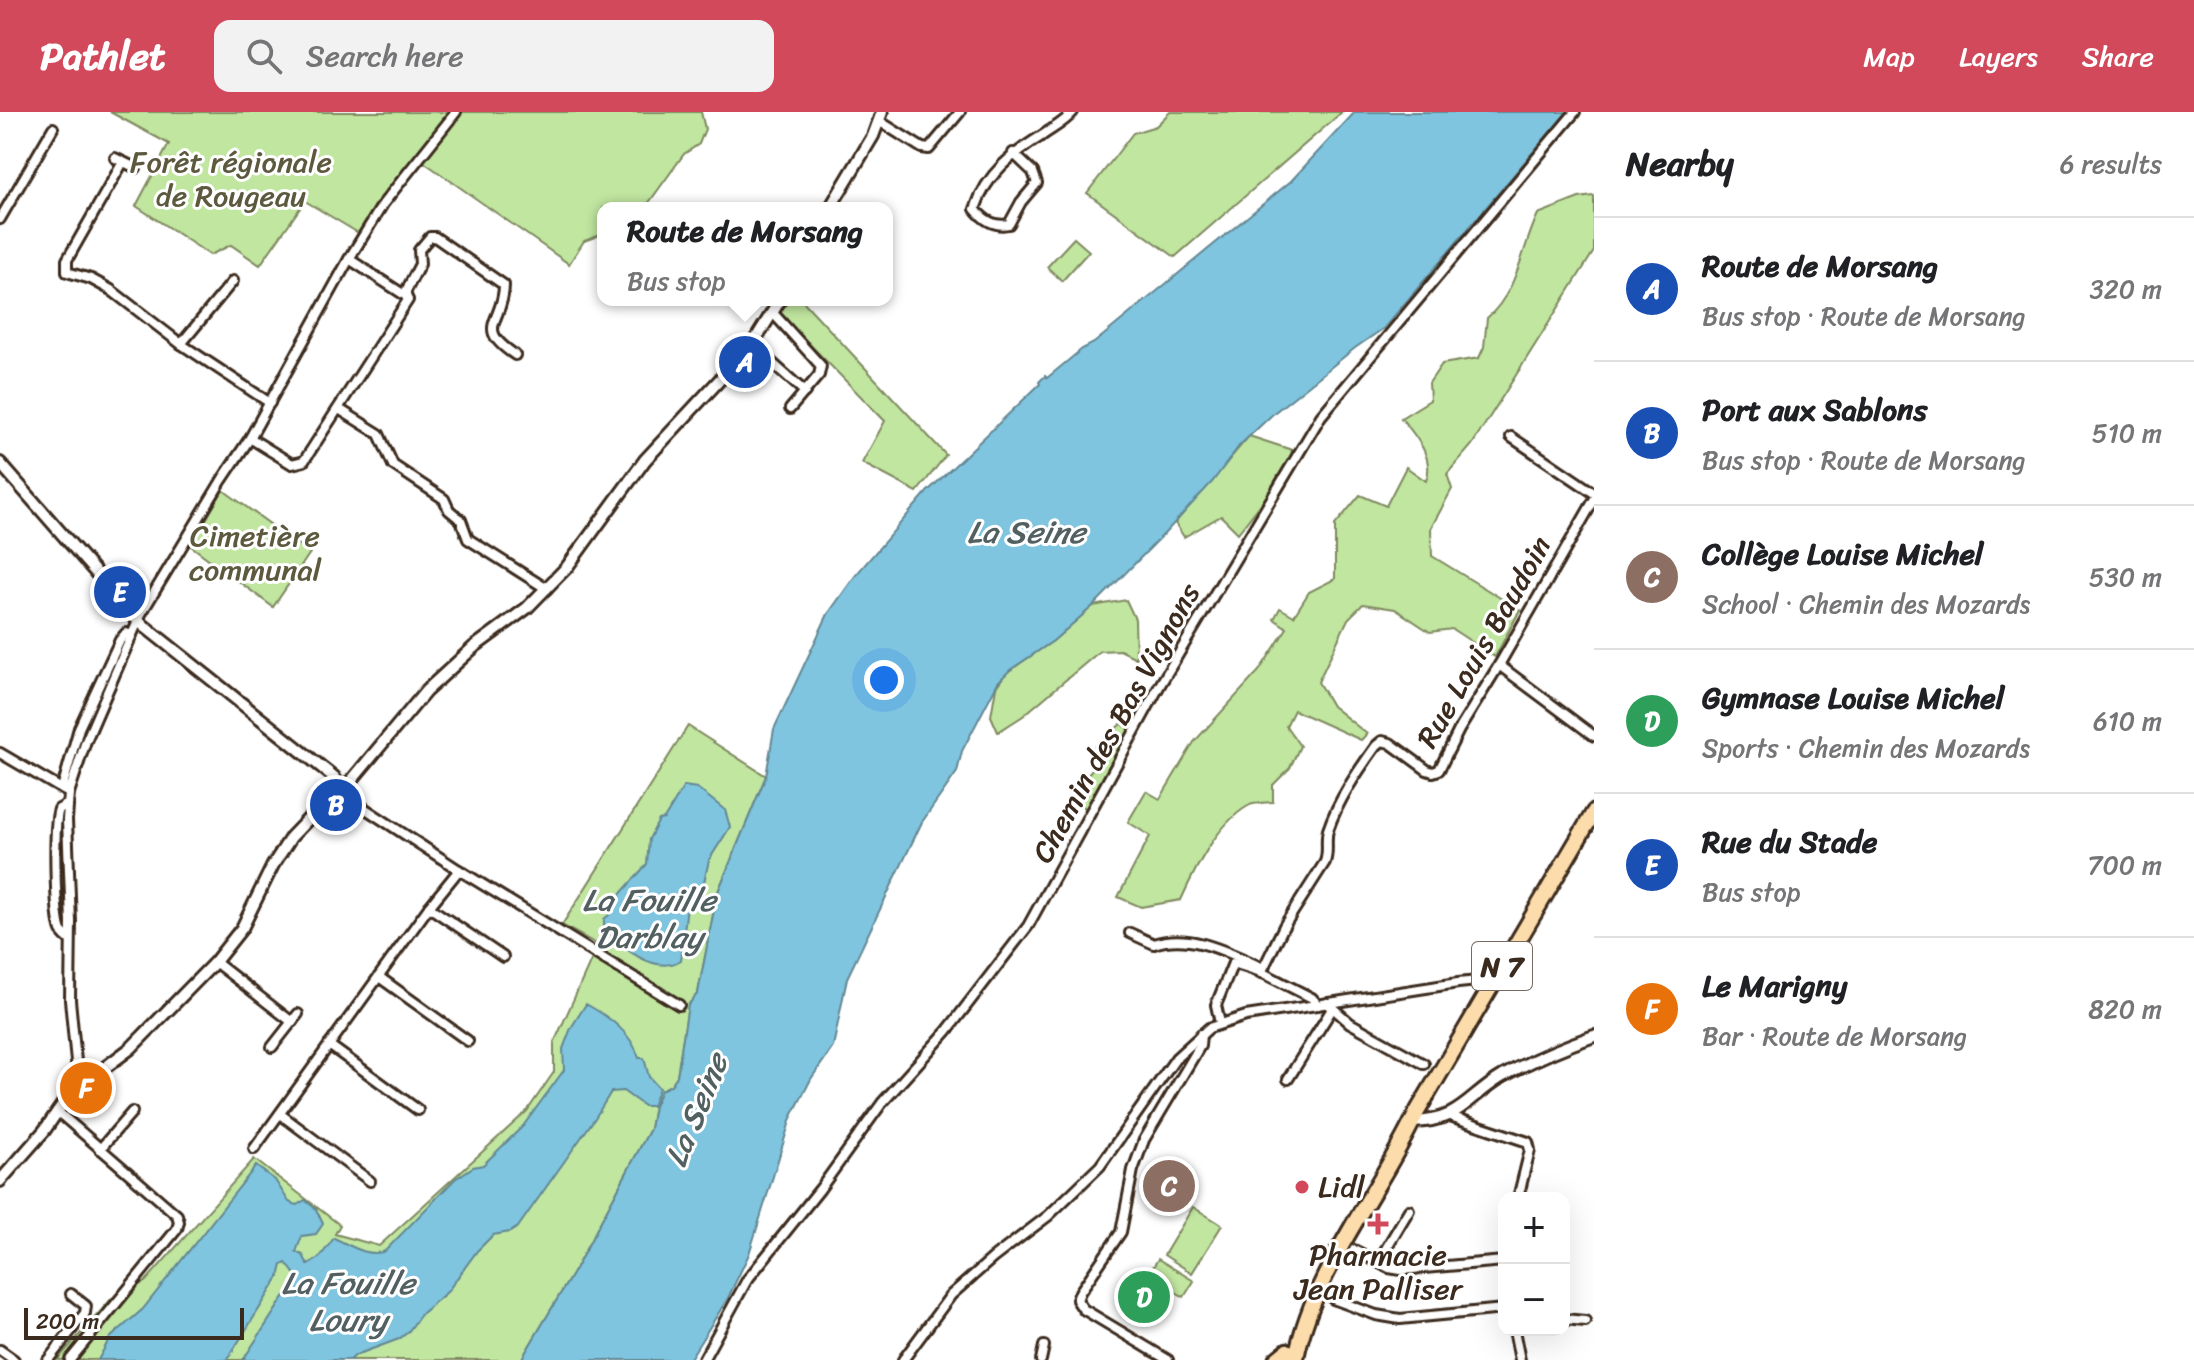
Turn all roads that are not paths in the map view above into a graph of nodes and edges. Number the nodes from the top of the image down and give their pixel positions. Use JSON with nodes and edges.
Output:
{"nodes":[{"id":1,"x":456,"y":112,"type":"edge"},
{"id":2,"x":960,"y":112,"type":"edge"},
{"id":3,"x":1073,"y":112,"type":"edge"},
{"id":4,"x":1575,"y":112,"type":"edge"},
{"id":5,"x":880,"y":116,"type":"edge"},
{"id":6,"x":53,"y":128,"type":"dead end"},
{"id":7,"x":1013,"y":153,"type":"junction"},
{"id":8,"x":136,"y":168,"type":"dead end"},
{"id":9,"x":834,"y":202,"type":"edge"},
{"id":10,"x":0,"y":219,"type":"edge"},
{"id":11,"x":349,"y":259,"type":"junction"},
{"id":12,"x":233,"y":281,"type":"dead end"},
{"id":13,"x":406,"y":296,"type":"junction"},
{"id":14,"x":777,"y":306,"type":"edge"},
{"id":15,"x":773,"y":313,"type":"junction"},
{"id":16,"x":181,"y":344,"type":"junction"},
{"id":17,"x":752,"y":345,"type":"junction"},
{"id":18,"x":515,"y":355,"type":"dead end"},
{"id":19,"x":805,"y":392,"type":"junction"},
{"id":20,"x":270,"y":403,"type":"junction"},
{"id":21,"x":339,"y":409,"type":"junction"},
{"id":22,"x":790,"y":409,"type":"dead end"},
{"id":23,"x":1511,"y":437,"type":"dead end"},
{"id":24,"x":250,"y":438,"type":"junction"},
{"id":25,"x":0,"y":463,"type":"edge"},
{"id":26,"x":1594,"y":493,"type":"edge"},
{"id":27,"x":1594,"y":500,"type":"edge"},
{"id":28,"x":547,"y":589,"type":"junction"},
{"id":29,"x":138,"y":621,"type":"junction"},
{"id":30,"x":1499,"y":665,"type":"junction"},
{"id":31,"x":1594,"y":736,"type":"edge"},
{"id":32,"x":2,"y":754,"type":"edge"},
{"id":33,"x":0,"y":766,"type":"edge"},
{"id":34,"x":341,"y":790,"type":"junction"},
{"id":35,"x":69,"y":793,"type":"junction"},
{"id":36,"x":1594,"y":812,"type":"edge"},
{"id":37,"x":459,"y":870,"type":"junction"},
{"id":38,"x":429,"y":907,"type":"junction"},
{"id":39,"x":1130,"y":933,"type":"dead end"},
{"id":40,"x":503,"y":957,"type":"dead end"},
{"id":41,"x":215,"y":962,"type":"junction"},
{"id":42,"x":1261,"y":973,"type":"junction"},
{"id":43,"x":379,"y":977,"type":"junction"},
{"id":44,"x":1491,"y":985,"type":"junction"},
{"id":45,"x":679,"y":1005,"type":"dead end"},
{"id":46,"x":1326,"y":1006,"type":"junction"},
{"id":47,"x":1220,"y":1023,"type":"junction"},
{"id":48,"x":1201,"y":1034,"type":"junction"},
{"id":49,"x":1594,"y":1036,"type":"edge"},
{"id":50,"x":468,"y":1041,"type":"dead end"},
{"id":51,"x":329,"y":1045,"type":"junction"},
{"id":52,"x":272,"y":1047,"type":"dead end"},
{"id":53,"x":1424,"y":1064,"type":"dead end"},
{"id":54,"x":1288,"y":1079,"type":"dead end"},
{"id":55,"x":78,"y":1082,"type":"junction"},
{"id":56,"x":418,"y":1110,"type":"dead end"},
{"id":57,"x":57,"y":1111,"type":"junction"},
{"id":58,"x":132,"y":1112,"type":"dead end"},
{"id":59,"x":280,"y":1114,"type":"junction"},
{"id":60,"x":1450,"y":1116,"type":"junction"},
{"id":61,"x":1412,"y":1122,"type":"junction"},
{"id":62,"x":100,"y":1149,"type":"junction"},
{"id":63,"x":254,"y":1149,"type":"dead end"},
{"id":64,"x":0,"y":1181,"type":"edge"},
{"id":65,"x":370,"y":1181,"type":"dead end"},
{"id":66,"x":1520,"y":1192,"type":"edge"},
{"id":67,"x":1409,"y":1210,"type":"dead end"},
{"id":68,"x":1354,"y":1250,"type":"dead end"},
{"id":69,"x":1378,"y":1262,"type":"junction"},
{"id":70,"x":1498,"y":1262,"type":"edge"},
{"id":71,"x":71,"y":1294,"type":"dead end"},
{"id":72,"x":1333,"y":1299,"type":"dead end"},
{"id":73,"x":1498,"y":1310,"type":"edge"},
{"id":74,"x":1570,"y":1320,"type":"edge"},
{"id":75,"x":1585,"y":1321,"type":"dead end"},
{"id":76,"x":1515,"y":1336,"type":"edge"},
{"id":77,"x":1044,"y":1346,"type":"dead end"},
{"id":78,"x":0,"y":1350,"type":"edge"},
{"id":79,"x":1289,"y":1357,"type":"edge"},
{"id":80,"x":14,"y":1360,"type":"edge"},
{"id":81,"x":48,"y":1360,"type":"edge"},
{"id":82,"x":70,"y":1360,"type":"edge"},
{"id":83,"x":703,"y":1360,"type":"edge"},
{"id":84,"x":903,"y":1360,"type":"edge"},
{"id":85,"x":1041,"y":1360,"type":"edge"},
{"id":86,"x":1168,"y":1360,"type":"edge"},
{"id":87,"x":1520,"y":1360,"type":"edge"}],
"edges":[{"from":1,"to":11,"type":"street"},
{"from":2,"to":5,"type":"street"},
{"from":3,"to":7,"type":"street"},
{"from":4,"to":83,"type":"street","name":"Chemin des Bas Vignons"},
{"from":5,"to":9,"type":"street"},
{"from":6,"to":10,"type":"street"},
{"from":7,"to":7,"type":"street"},
{"from":8,"to":16,"type":"street"},
{"from":11,"to":13,"type":"street"},
{"from":11,"to":20,"type":"street"},
{"from":12,"to":16,"type":"street"},
{"from":13,"to":18,"type":"street"},
{"from":13,"to":21,"type":"street"},
{"from":14,"to":15,"type":"street"},
{"from":15,"to":17,"type":"street"},
{"from":15,"to":19,"type":"street"},
{"from":16,"to":20,"type":"street"},
{"from":17,"to":19,"type":"street"},
{"from":17,"to":28,"type":"street"},
{"from":19,"to":22,"type":"street"},
{"from":20,"to":24,"type":"street"},
{"from":21,"to":24,"type":"street"},
{"from":21,"to":28,"type":"street"},
{"from":23,"to":26,"type":"street"},
{"from":24,"to":29,"type":"street"},
{"from":25,"to":29,"type":"street"},
{"from":27,"to":30,"type":"street","name":"Rue Louis Baudoin"},
{"from":28,"to":34,"type":"street"},
{"from":29,"to":34,"type":"street"},
{"from":29,"to":35,"type":"street"},
{"from":30,"to":31,"type":"street"},
{"from":30,"to":42,"type":"street","name":"Rue Louis Baudoin"},
{"from":32,"to":33,"type":"street"},
{"from":32,"to":35,"type":"street"},
{"from":34,"to":37,"type":"street"},
{"from":34,"to":41,"type":"street"},
{"from":35,"to":55,"type":"street"},
{"from":36,"to":44,"type":"main road","number":"N 7"},
{"from":37,"to":38,"type":"street"},
{"from":37,"to":45,"type":"street"},
{"from":38,"to":40,"type":"street"},
{"from":38,"to":43,"type":"street"},
{"from":39,"to":42,"type":"street"},
{"from":41,"to":52,"type":"street"},
{"from":41,"to":55,"type":"street"},
{"from":42,"to":46,"type":"street"},
{"from":42,"to":47,"type":"street"},
{"from":43,"to":50,"type":"street"},
{"from":43,"to":51,"type":"street"},
{"from":44,"to":46,"type":"street"},
{"from":44,"to":61,"type":"main road","number":"N 7"},
{"from":46,"to":47,"type":"street"},
{"from":46,"to":53,"type":"street"},
{"from":46,"to":54,"type":"street"},
{"from":47,"to":48,"type":"street"},
{"from":48,"to":84,"type":"street"},
{"from":48,"to":86,"type":"street"},
{"from":49,"to":60,"type":"street"},
{"from":51,"to":56,"type":"street"},
{"from":51,"to":59,"type":"street"},
{"from":55,"to":57,"type":"street"},
{"from":57,"to":62,"type":"street"},
{"from":57,"to":64,"type":"street"},
{"from":58,"to":62,"type":"street"},
{"from":59,"to":63,"type":"street"},
{"from":59,"to":65,"type":"street"},
{"from":60,"to":61,"type":"street"},
{"from":60,"to":66,"type":"street"},
{"from":61,"to":79,"type":"main road","number":"N 7"},
{"from":62,"to":82,"type":"street"},
{"from":67,"to":69,"type":"street"},
{"from":68,"to":69,"type":"street"},
{"from":69,"to":70,"type":"street"},
{"from":71,"to":81,"type":"street"},
{"from":72,"to":73,"type":"street"},
{"from":74,"to":75,"type":"street"},
{"from":76,"to":87,"type":"street"},
{"from":77,"to":85,"type":"street"},
{"from":78,"to":80,"type":"street"}]}
